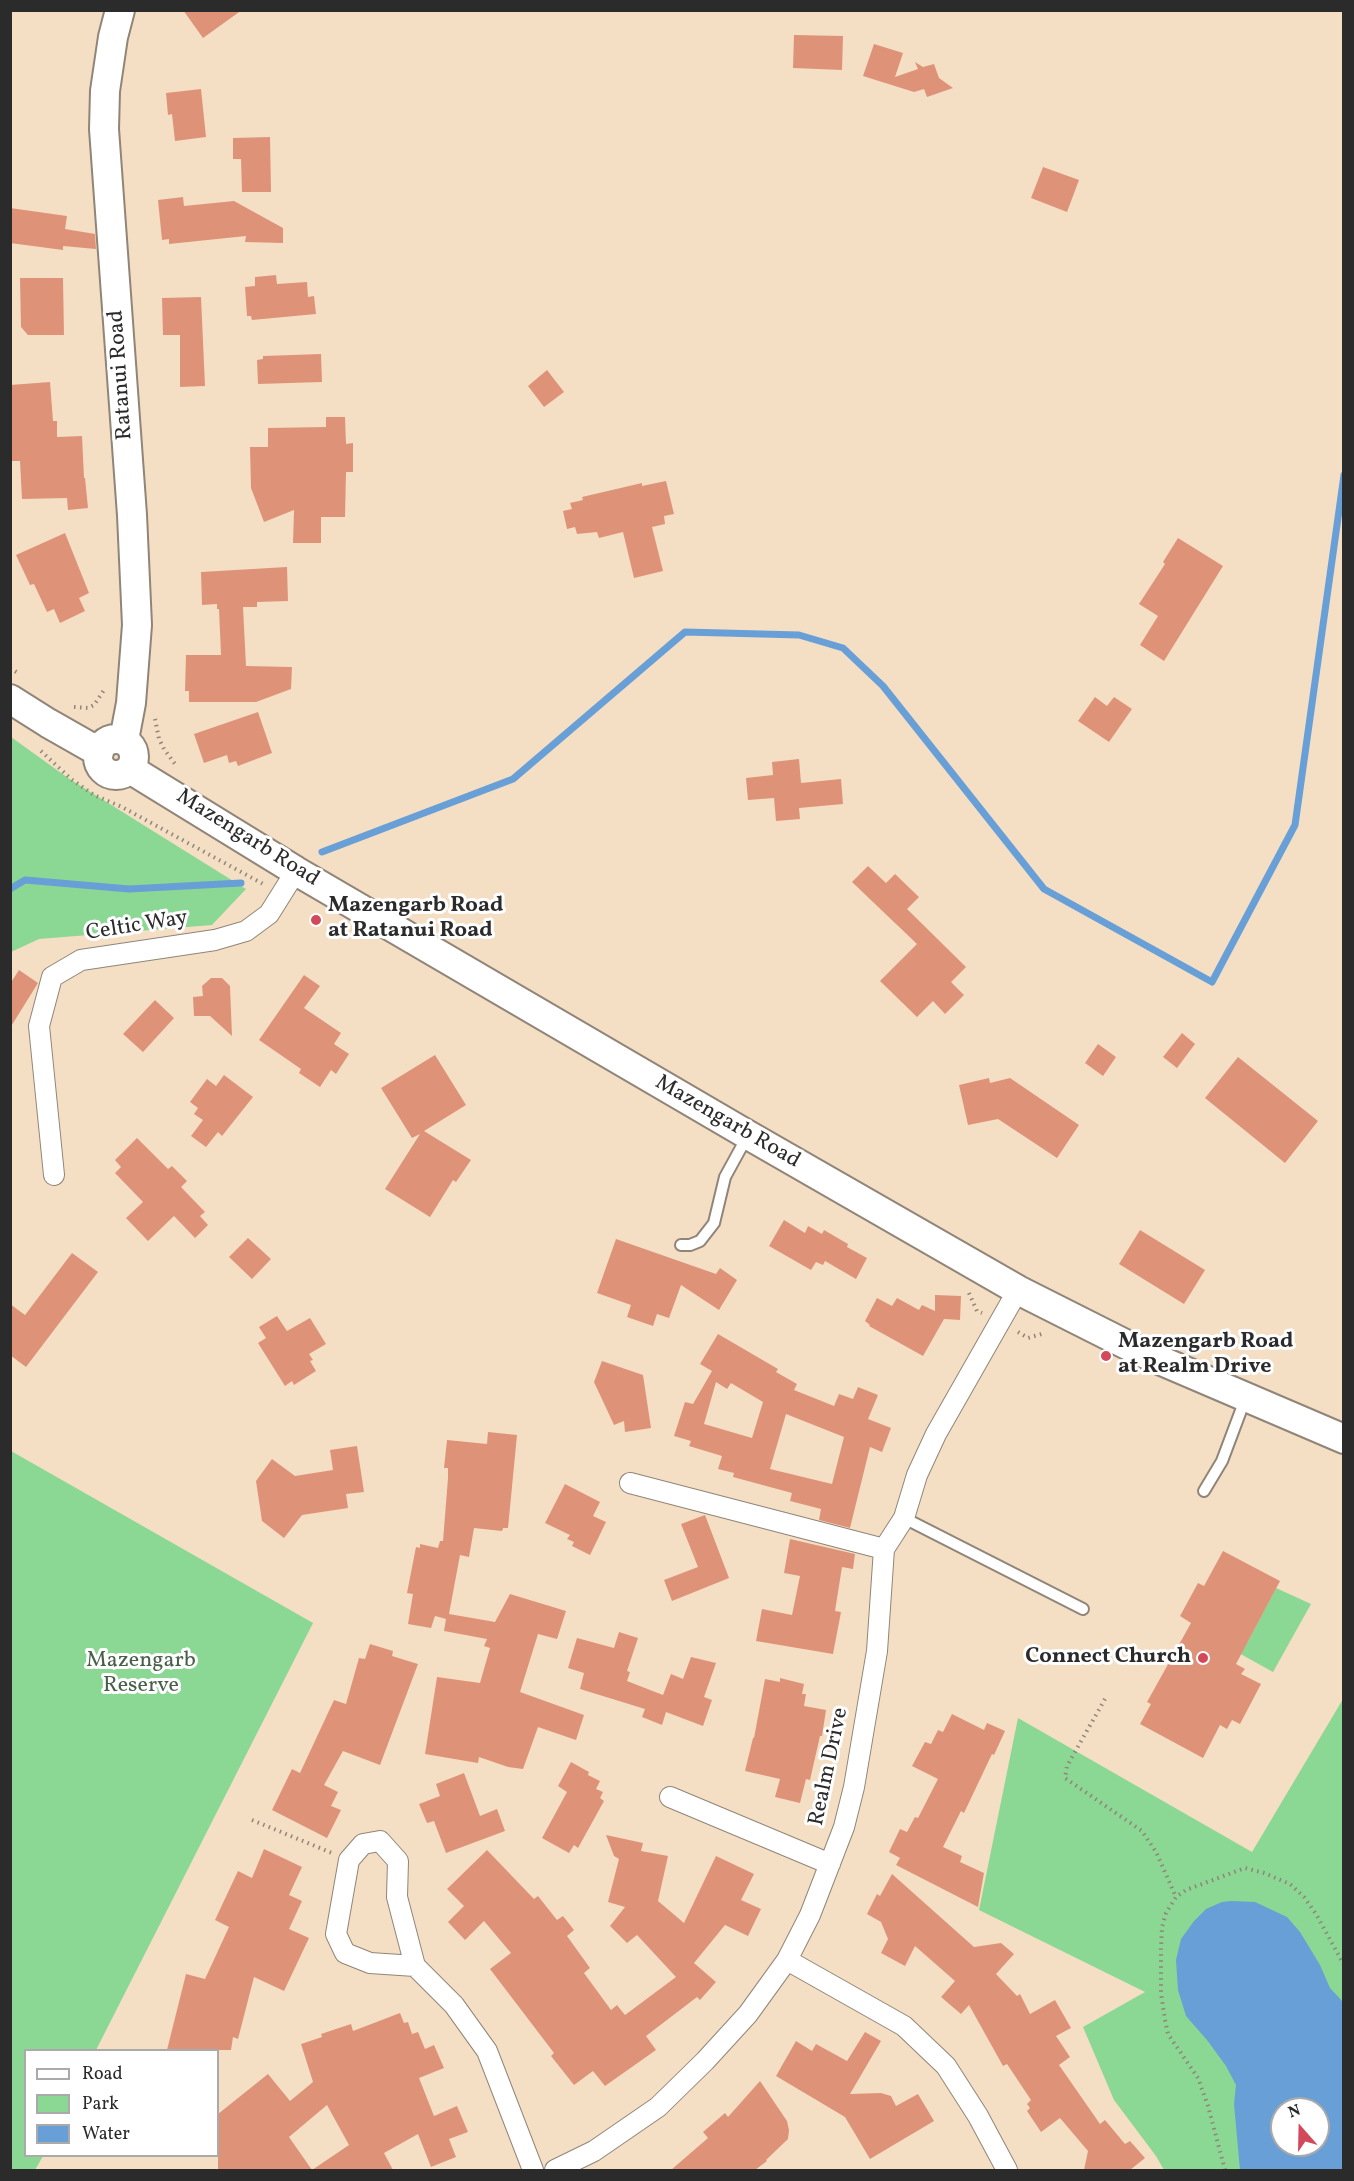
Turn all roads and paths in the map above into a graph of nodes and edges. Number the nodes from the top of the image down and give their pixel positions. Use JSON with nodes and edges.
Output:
{"nodes":[{"id":1,"x":120,"y":10,"type":"edge"},
{"id":2,"x":104,"y":690,"type":"dead end"},
{"id":3,"x":10,"y":699,"type":"edge"},
{"id":4,"x":68,"y":704,"type":"dead end"},
{"id":5,"x":151,"y":713,"type":"dead end"},
{"id":6,"x":111,"y":746,"type":"junction"},
{"id":7,"x":174,"y":766,"type":"dead end"},
{"id":8,"x":296,"y":871,"type":"junction"},
{"id":9,"x":748,"y":1135,"type":"junction"},
{"id":10,"x":54,"y":1175,"type":"dead end"},
{"id":11,"x":681,"y":1245,"type":"dead end"},
{"id":12,"x":1018,"y":1290,"type":"junction"},
{"id":13,"x":1246,"y":1396,"type":"junction"},
{"id":14,"x":1344,"y":1439,"type":"edge"},
{"id":15,"x":630,"y":1483,"type":"dead end"},
{"id":16,"x":1204,"y":1491,"type":"dead end"},
{"id":17,"x":904,"y":1518,"type":"junction"},
{"id":18,"x":884,"y":1549,"type":"junction"},
{"id":19,"x":1083,"y":1609,"type":"dead end"},
{"id":20,"x":1105,"y":1699,"type":"dead end"},
{"id":21,"x":670,"y":1797,"type":"dead end"},
{"id":22,"x":252,"y":1820,"type":"dead end"},
{"id":23,"x":349,"y":1860,"type":"junction"},
{"id":24,"x":830,"y":1864,"type":"junction"},
{"id":25,"x":1176,"y":1897,"type":"junction"},
{"id":26,"x":787,"y":1960,"type":"junction"},
{"id":27,"x":1344,"y":1965,"type":"edge"},
{"id":28,"x":415,"y":1966,"type":"junction"},
{"id":29,"x":533,"y":2170,"type":"edge"},
{"id":30,"x":555,"y":2170,"type":"edge"},
{"id":31,"x":1007,"y":2170,"type":"edge"},
{"id":32,"x":1225,"y":2170,"type":"edge"}],
"edges":[{"from":1,"to":6,"type":"main road","name":"Ratanui Road"},
{"from":2,"to":4,"type":"path"},
{"from":3,"to":6,"type":"main road"},
{"from":5,"to":7,"type":"path"},
{"from":6,"to":8,"type":"main road","name":"Mazengarb Road"},
{"from":8,"to":9,"type":"main road","name":"Mazengarb Road"},
{"from":8,"to":10,"type":"street","name":"Celtic Way"},
{"from":9,"to":11,"type":"lane"},
{"from":9,"to":12,"type":"main road","name":"Mazengarb Road"},
{"from":12,"to":13,"type":"main road","name":"Mazengarb Road"},
{"from":12,"to":17,"type":"street","name":"Realm Drive"},
{"from":13,"to":14,"type":"main road","name":"Mazengarb Road"},
{"from":13,"to":16,"type":"lane"},
{"from":15,"to":18,"type":"street"},
{"from":17,"to":18,"type":"street","name":"Realm Drive"},
{"from":17,"to":19,"type":"lane"},
{"from":18,"to":24,"type":"street","name":"Realm Drive"},
{"from":20,"to":25,"type":"path"},
{"from":21,"to":24,"type":"street"},
{"from":22,"to":23,"type":"path"},
{"from":23,"to":28,"type":"street"},
{"from":23,"to":28,"type":"street"},
{"from":24,"to":26,"type":"street","name":"Realm Drive"},
{"from":25,"to":27,"type":"path"},
{"from":25,"to":32,"type":"path"},
{"from":26,"to":30,"type":"street","name":"Realm Drive"},
{"from":26,"to":31,"type":"street"},
{"from":28,"to":29,"type":"street"}]}
